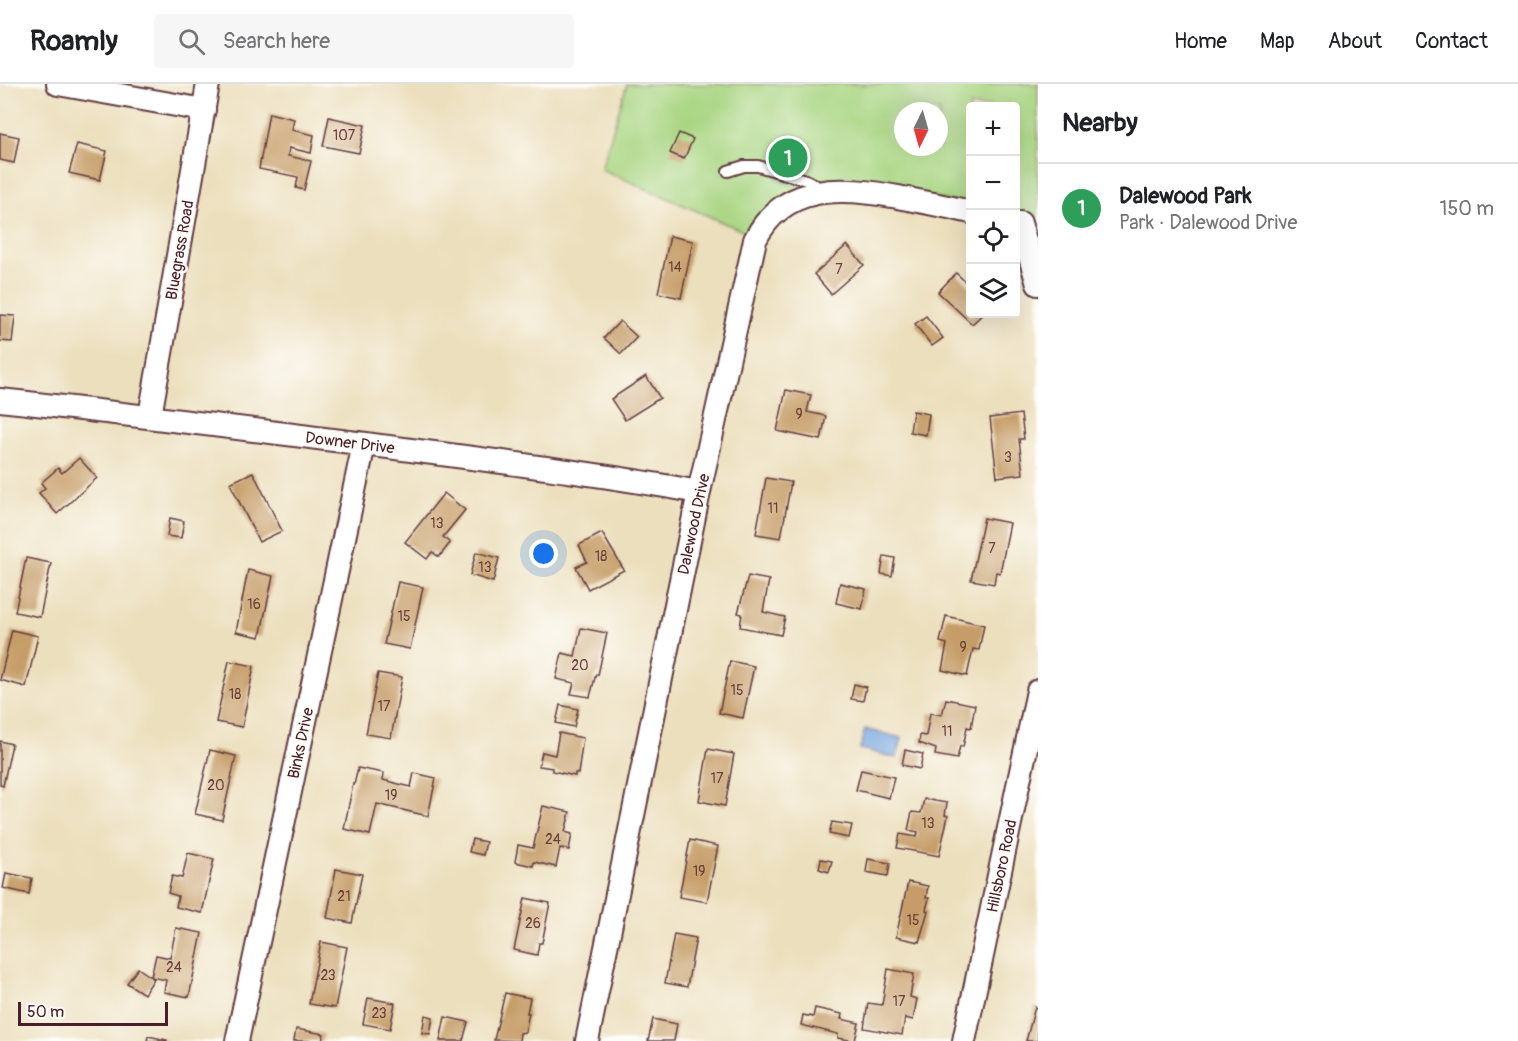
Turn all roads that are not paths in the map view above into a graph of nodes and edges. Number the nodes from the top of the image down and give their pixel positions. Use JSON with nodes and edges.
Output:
{"nodes":[{"id":1,"x":58,"y":84,"type":"edge"},
{"id":2,"x":208,"y":84,"type":"edge"},
{"id":3,"x":204,"y":110,"type":"junction"},
{"id":4,"x":728,"y":171,"type":"dead end"},
{"id":5,"x":819,"y":193,"type":"junction"},
{"id":6,"x":966,"y":211,"type":"edge"},
{"id":7,"x":1024,"y":224,"type":"edge"},
{"id":8,"x":1038,"y":284,"type":"edge"},
{"id":9,"x":1,"y":403,"type":"edge"},
{"id":10,"x":150,"y":416,"type":"junction"},
{"id":11,"x":364,"y":444,"type":"junction"},
{"id":12,"x":699,"y":492,"type":"junction"},
{"id":13,"x":1038,"y":691,"type":"edge"},
{"id":14,"x":237,"y":1041,"type":"edge"},
{"id":15,"x":587,"y":1041,"type":"edge"},
{"id":16,"x":964,"y":1041,"type":"edge"}],
"edges":[{"from":1,"to":3,"type":"street"},
{"from":2,"to":3,"type":"street","name":"Bluegrass Road"},
{"from":3,"to":10,"type":"street","name":"Bluegrass Road"},
{"from":4,"to":5,"type":"lane"},
{"from":5,"to":6,"type":"street","name":"Dalewood Drive"},
{"from":5,"to":12,"type":"street","name":"Dalewood Drive"},
{"from":7,"to":8,"type":"street"},
{"from":9,"to":10,"type":"street","name":"Downer Drive"},
{"from":10,"to":11,"type":"street","name":"Downer Drive"},
{"from":11,"to":12,"type":"street","name":"Downer Drive"},
{"from":11,"to":14,"type":"street","name":"Binks Drive"},
{"from":12,"to":15,"type":"street","name":"Dalewood Drive"},
{"from":13,"to":16,"type":"street","name":"Hillsboro Road"}]}
